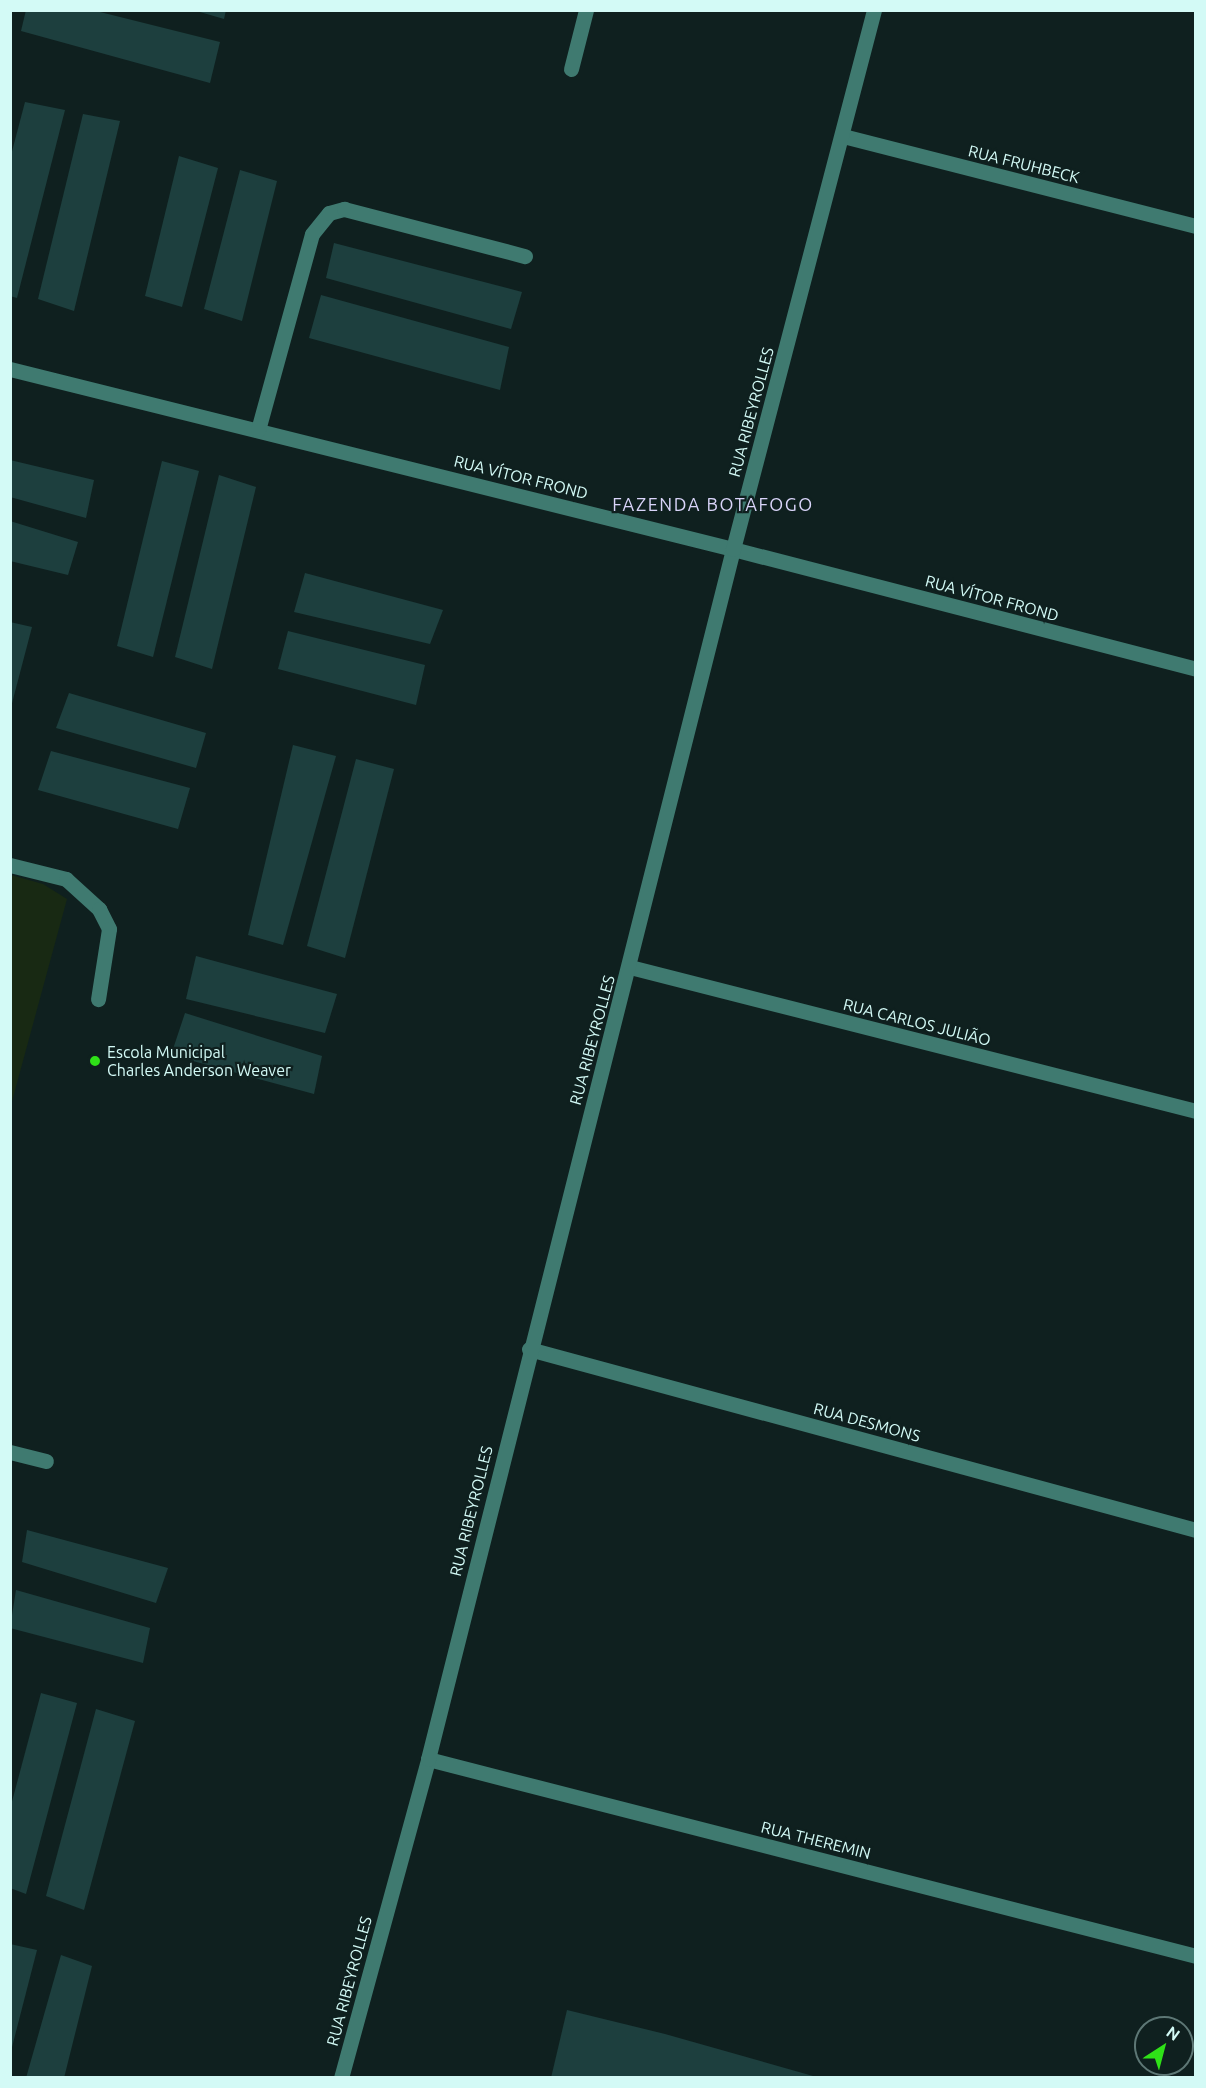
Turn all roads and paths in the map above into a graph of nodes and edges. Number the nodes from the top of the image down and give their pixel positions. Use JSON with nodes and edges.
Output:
{"nodes":[{"id":1,"x":586,"y":10,"type":"edge"},
{"id":2,"x":874,"y":10,"type":"edge"},
{"id":3,"x":571,"y":69,"type":"dead end"},
{"id":4,"x":843,"y":136,"type":"junction"},
{"id":5,"x":1196,"y":226,"type":"edge"},
{"id":6,"x":525,"y":255,"type":"dead end"},
{"id":7,"x":10,"y":369,"type":"edge"},
{"id":8,"x":258,"y":430,"type":"junction"},
{"id":9,"x":733,"y":549,"type":"junction"},
{"id":10,"x":1196,"y":669,"type":"edge"},
{"id":11,"x":10,"y":865,"type":"edge"},
{"id":12,"x":630,"y":967,"type":"junction"},
{"id":13,"x":98,"y":999,"type":"dead end"},
{"id":14,"x":1196,"y":1111,"type":"edge"},
{"id":15,"x":529,"y":1349,"type":"junction"},
{"id":16,"x":10,"y":1452,"type":"edge"},
{"id":17,"x":46,"y":1461,"type":"dead end"},
{"id":18,"x":1196,"y":1530,"type":"edge"},
{"id":19,"x":428,"y":1759,"type":"junction"},
{"id":20,"x":1196,"y":1956,"type":"edge"},
{"id":21,"x":341,"y":2078,"type":"edge"}],
"edges":[{"from":1,"to":3,"type":"street"},
{"from":2,"to":4,"type":"street","name":"RUA RIBEYROLLES"},
{"from":4,"to":5,"type":"street","name":"RUA FRUHBECK"},
{"from":4,"to":9,"type":"street","name":"RUA RIBEYROLLES"},
{"from":6,"to":8,"type":"street"},
{"from":7,"to":8,"type":"street","name":"RUA VÍTOR FROND"},
{"from":8,"to":9,"type":"street","name":"RUA VÍTOR FROND"},
{"from":9,"to":10,"type":"street","name":"RUA VÍTOR FROND"},
{"from":9,"to":12,"type":"street","name":"RUA RIBEYROLLES"},
{"from":11,"to":13,"type":"street"},
{"from":12,"to":14,"type":"street","name":"RUA CARLOS JULIÃO"},
{"from":12,"to":15,"type":"street","name":"RUA RIBEYROLLES"},
{"from":15,"to":18,"type":"street","name":"RUA DESMONS"},
{"from":15,"to":19,"type":"street","name":"RUA RIBEYROLLES"},
{"from":16,"to":17,"type":"street"},
{"from":19,"to":20,"type":"street","name":"RUA THEREMIN"},
{"from":19,"to":21,"type":"street","name":"RUA RIBEYROLLES"}]}
